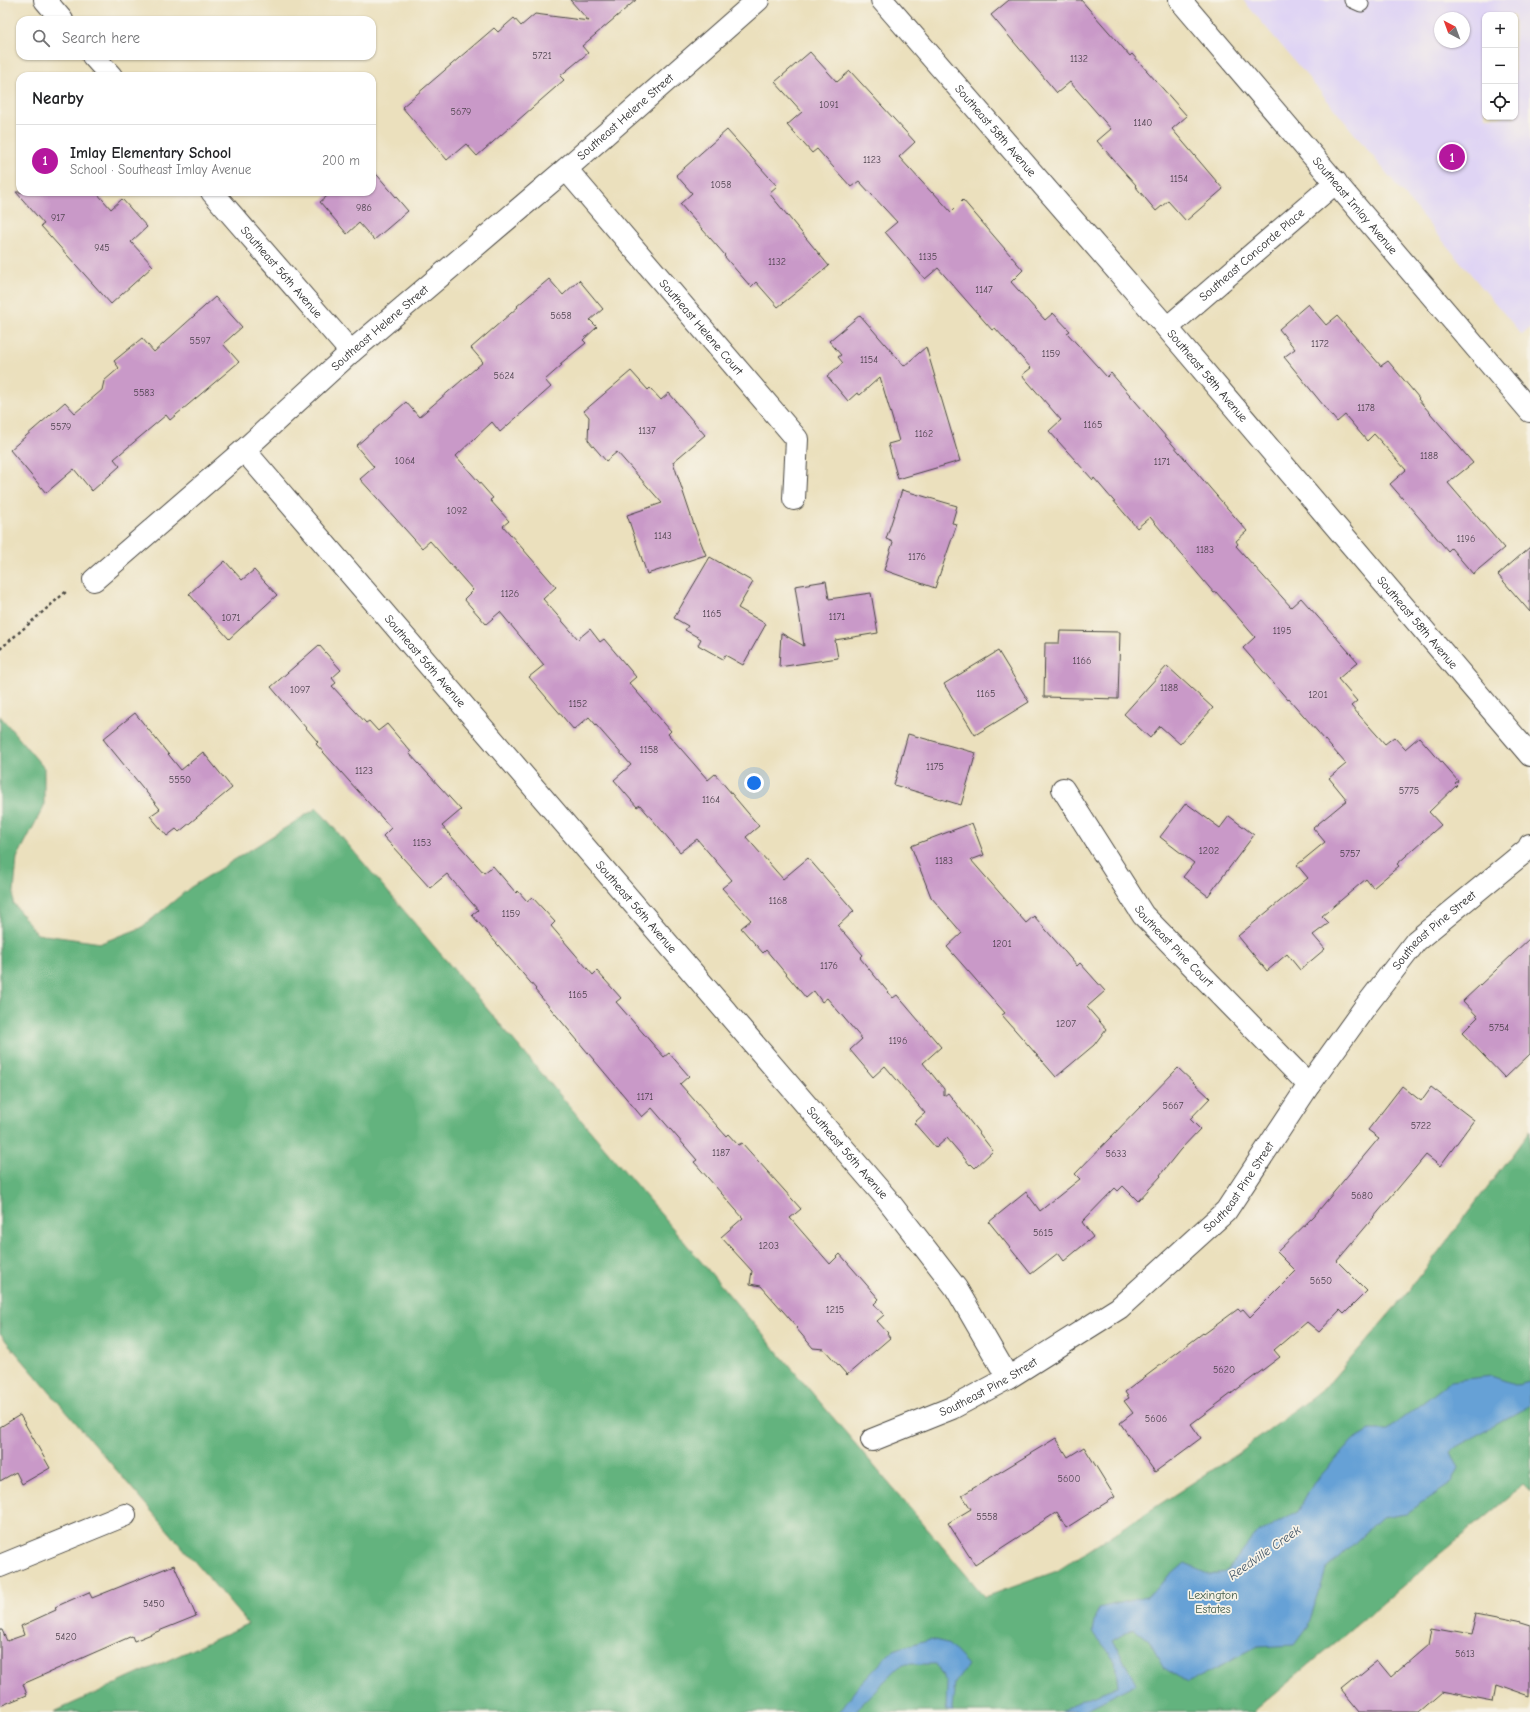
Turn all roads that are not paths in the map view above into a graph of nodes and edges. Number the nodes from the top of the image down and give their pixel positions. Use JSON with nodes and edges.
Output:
{"nodes":[{"id":1,"x":45,"y":0,"type":"edge"},
{"id":2,"x":758,"y":0,"type":"edge"},
{"id":3,"x":882,"y":0,"type":"edge"},
{"id":4,"x":1180,"y":0,"type":"edge"},
{"id":5,"x":59,"y":16,"type":"edge"},
{"id":6,"x":97,"y":60,"type":"edge"},
{"id":7,"x":107,"y":72,"type":"edge"},
{"id":8,"x":566,"y":169,"type":"junction"},
{"id":9,"x":1336,"y":182,"type":"junction"},
{"id":10,"x":215,"y":196,"type":"edge"},
{"id":11,"x":1167,"y":328,"type":"junction"},
{"id":12,"x":351,"y":352,"type":"junction"},
{"id":13,"x":1530,"y":411,"type":"edge"},
{"id":14,"x":244,"y":450,"type":"junction"},
{"id":15,"x":794,"y":498,"type":"dead end"},
{"id":16,"x":94,"y":580,"type":"road end"},
{"id":17,"x":1530,"y":755,"type":"edge"},
{"id":18,"x":1063,"y":789,"type":"dead end"},
{"id":19,"x":1530,"y":845,"type":"edge"},
{"id":20,"x":1309,"y":1085,"type":"junction"},
{"id":21,"x":1008,"y":1378,"type":"junction"},
{"id":22,"x":872,"y":1440,"type":"dead end"},
{"id":23,"x":125,"y":1516,"type":"dead end"},
{"id":24,"x":0,"y":1566,"type":"edge"}],
"edges":[{"from":1,"to":5,"type":"street"},
{"from":2,"to":8,"type":"street","name":"Southeast Helene Street"},
{"from":3,"to":11,"type":"street","name":"Southeast 58th Avenue"},
{"from":4,"to":9,"type":"street","name":"Southeast Imlay Avenue"},
{"from":6,"to":7,"type":"street"},
{"from":8,"to":12,"type":"street","name":"Southeast Helene Street"},
{"from":8,"to":15,"type":"street","name":"Southeast Helene Court"},
{"from":9,"to":11,"type":"street","name":"Southeast Concorde Place"},
{"from":9,"to":13,"type":"street","name":"Southeast Imlay Avenue"},
{"from":10,"to":12,"type":"street","name":"Southeast 56th Avenue"},
{"from":11,"to":17,"type":"street","name":"Southeast 58th Avenue"},
{"from":12,"to":14,"type":"street","name":"Southeast Helene Street"},
{"from":14,"to":16,"type":"street","name":"Southeast Helene Street"},
{"from":14,"to":21,"type":"street","name":"Southeast 56th Avenue"},
{"from":18,"to":20,"type":"street","name":"Southeast Pine Court"},
{"from":19,"to":20,"type":"street","name":"Southeast Pine Street"},
{"from":20,"to":21,"type":"street","name":"Southeast Pine Street"},
{"from":21,"to":22,"type":"street","name":"Southeast Pine Street"},
{"from":23,"to":24,"type":"street"}]}
